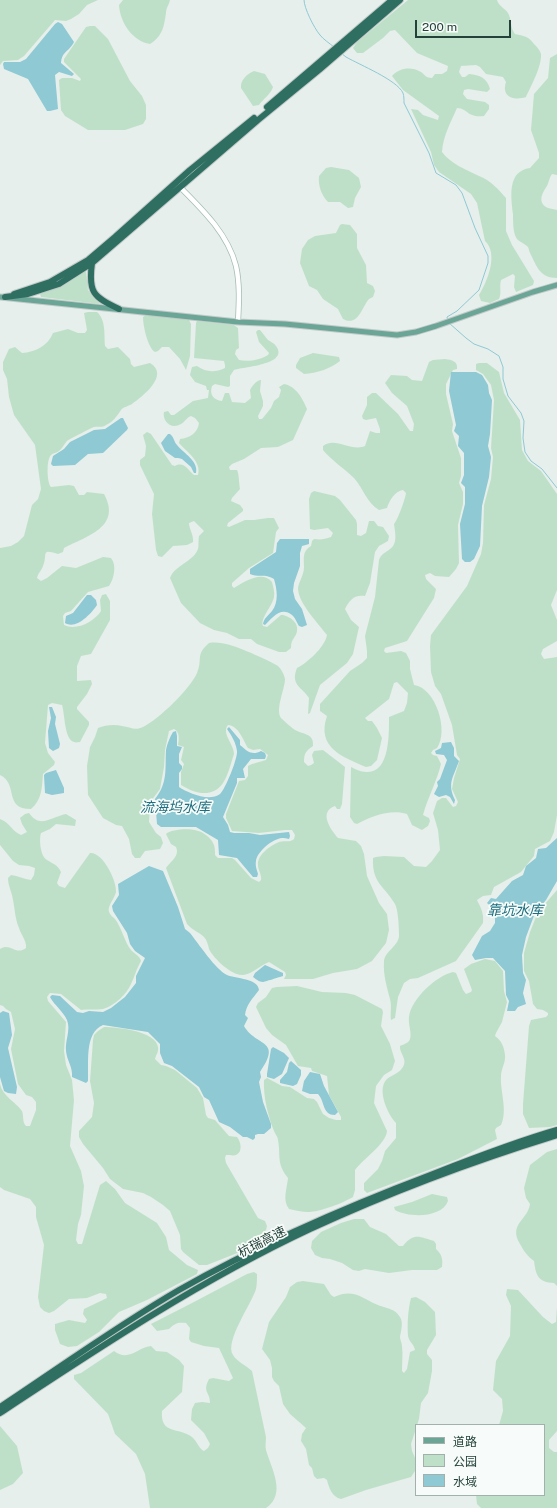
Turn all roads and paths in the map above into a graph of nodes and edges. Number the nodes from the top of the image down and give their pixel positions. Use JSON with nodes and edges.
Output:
{"nodes":[{"id":1,"x":392,"y":0,"type":"edge"},
{"id":2,"x":400,"y":0,"type":"edge"},
{"id":3,"x":180,"y":187,"type":"junction"},
{"id":4,"x":92,"y":263,"type":"junction"},
{"id":5,"x":557,"y":285,"type":"edge"},
{"id":6,"x":2,"y":298,"type":"edge"},
{"id":7,"x":119,"y":309,"type":"junction"},
{"id":8,"x":238,"y":322,"type":"junction"},
{"id":9,"x":557,"y":1130,"type":"edge"},
{"id":10,"x":557,"y":1135,"type":"edge"},
{"id":11,"x":14,"y":1401,"type":"junction"},
{"id":12,"x":0,"y":1407,"type":"edge"},
{"id":13,"x":0,"y":1413,"type":"edge"}],
"edges":[{"from":1,"to":6,"type":"highway"},
{"from":2,"to":3,"type":"highway"},
{"from":3,"to":4,"type":"highway"},
{"from":3,"to":8,"type":"street"},
{"from":4,"to":6,"type":"highway"},
{"from":4,"to":7,"type":"highway"},
{"from":5,"to":8,"type":"main road"},
{"from":6,"to":7,"type":"main road"},
{"from":7,"to":8,"type":"main road"},
{"from":9,"to":11,"type":"highway","name":"杭瑞高速"},
{"from":10,"to":11,"type":"highway","name":"杭瑞高速"},
{"from":11,"to":12,"type":"highway","name":"杭瑞高速"},
{"from":11,"to":13,"type":"highway","name":"杭瑞高速"}]}
